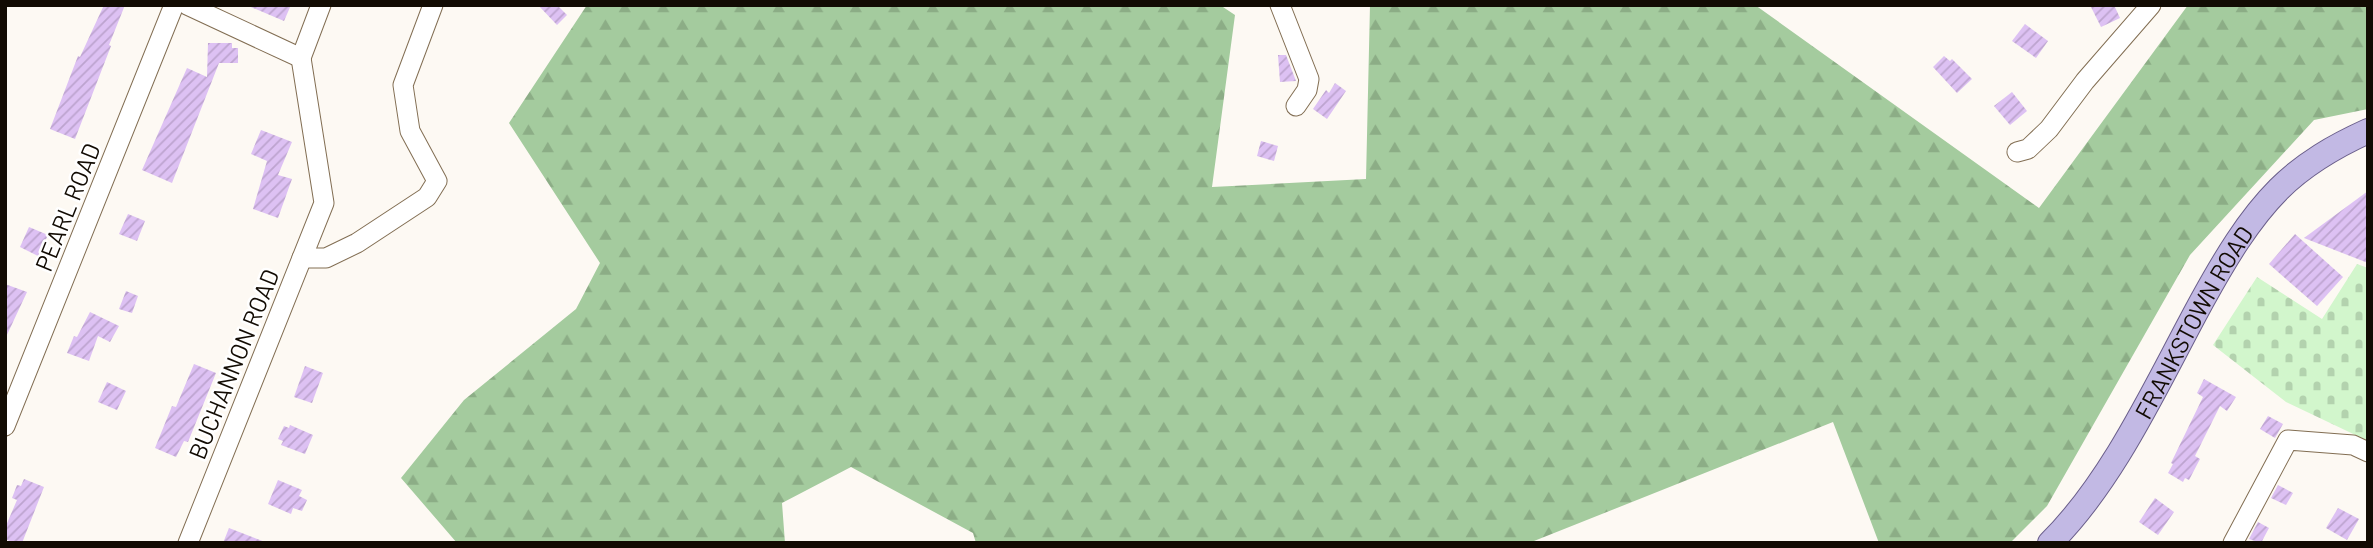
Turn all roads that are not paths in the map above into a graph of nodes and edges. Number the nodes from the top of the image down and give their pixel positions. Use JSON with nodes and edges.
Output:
{"nodes":[{"id":1,"x":174,"y":5,"type":"edge"},
{"id":2,"x":187,"y":5,"type":"edge"},
{"id":3,"x":321,"y":5,"type":"edge"},
{"id":4,"x":433,"y":5,"type":"edge"},
{"id":5,"x":1280,"y":5,"type":"edge"},
{"id":6,"x":2151,"y":5,"type":"edge"},
{"id":7,"x":300,"y":58,"type":"junction"},
{"id":8,"x":1296,"y":106,"type":"dead end"},
{"id":9,"x":2368,"y":131,"type":"edge"},
{"id":10,"x":2017,"y":152,"type":"dead end"},
{"id":11,"x":302,"y":258,"type":"junction"},
{"id":12,"x":5,"y":426,"type":"edge"},
{"id":13,"x":2368,"y":452,"type":"edge"},
{"id":14,"x":188,"y":543,"type":"edge"},
{"id":15,"x":2050,"y":543,"type":"edge"},
{"id":16,"x":2233,"y":543,"type":"edge"}],
"edges":[{"from":1,"to":12,"type":"street","name":"PEARL ROAD"},
{"from":2,"to":7,"type":"street"},
{"from":3,"to":7,"type":"street"},
{"from":4,"to":11,"type":"street"},
{"from":5,"to":8,"type":"street"},
{"from":6,"to":10,"type":"street"},
{"from":7,"to":11,"type":"street","name":"BUCHANNON ROAD"},
{"from":9,"to":15,"type":"main road","name":"FRANKSTOWN ROAD"},
{"from":11,"to":14,"type":"street","name":"BUCHANNON ROAD"},
{"from":13,"to":16,"type":"street"}]}
